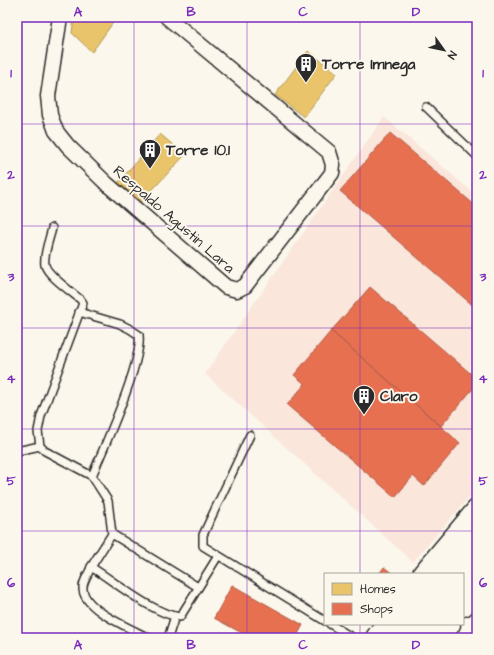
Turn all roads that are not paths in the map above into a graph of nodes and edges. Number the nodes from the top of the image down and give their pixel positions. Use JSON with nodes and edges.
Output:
{"nodes":[{"id":1,"x":60,"y":17,"type":"edge"},
{"id":2,"x":167,"y":17,"type":"edge"},
{"id":3,"x":426,"y":107,"type":"dead end"},
{"id":4,"x":477,"y":156,"type":"edge"},
{"id":5,"x":52,"y":228,"type":"dead end"},
{"id":6,"x":79,"y":312,"type":"junction"},
{"id":7,"x":250,"y":435,"type":"dead end"},
{"id":8,"x":40,"y":446,"type":"junction"},
{"id":9,"x":17,"y":451,"type":"edge"},
{"id":10,"x":92,"y":476,"type":"junction"},
{"id":11,"x":477,"y":511,"type":"edge"},
{"id":12,"x":112,"y":534,"type":"junction"},
{"id":13,"x":477,"y":534,"type":"edge"},
{"id":14,"x":218,"y":556,"type":"junction"},
{"id":15,"x":477,"y":563,"type":"edge"},
{"id":16,"x":91,"y":567,"type":"junction"},
{"id":17,"x":425,"y":573,"type":"edge"},
{"id":18,"x":447,"y":573,"type":"edge"},
{"id":19,"x":464,"y":580,"type":"edge"},
{"id":20,"x":477,"y":586,"type":"edge"},
{"id":21,"x":198,"y":587,"type":"junction"},
{"id":22,"x":464,"y":604,"type":"edge"},
{"id":23,"x":175,"y":616,"type":"junction"},
{"id":24,"x":324,"y":620,"type":"edge"},
{"id":25,"x":332,"y":625,"type":"edge"},
{"id":26,"x":386,"y":625,"type":"edge"},
{"id":27,"x":409,"y":625,"type":"edge"},
{"id":28,"x":430,"y":625,"type":"edge"},
{"id":29,"x":448,"y":625,"type":"edge"},
{"id":30,"x":149,"y":638,"type":"edge"},
{"id":31,"x":168,"y":638,"type":"edge"},
{"id":32,"x":353,"y":638,"type":"edge"},
{"id":33,"x":377,"y":638,"type":"edge"},
{"id":34,"x":399,"y":638,"type":"edge"},
{"id":35,"x":421,"y":638,"type":"edge"},
{"id":36,"x":439,"y":638,"type":"edge"}],
"edges":[{"from":1,"to":2,"type":"street","name":"Respaldo Agustin Lara"},
{"from":3,"to":4,"type":"lane"},
{"from":5,"to":6,"type":"lane"},
{"from":6,"to":8,"type":"lane"},
{"from":6,"to":10,"type":"lane"},
{"from":7,"to":14,"type":"lane"},
{"from":8,"to":9,"type":"lane"},
{"from":8,"to":10,"type":"lane"},
{"from":10,"to":12,"type":"lane"},
{"from":11,"to":17,"type":"main road"},
{"from":12,"to":16,"type":"lane"},
{"from":12,"to":21,"type":"lane"},
{"from":13,"to":18,"type":"main road"},
{"from":14,"to":21,"type":"lane"},
{"from":14,"to":24,"type":"lane"},
{"from":15,"to":19,"type":"main road"},
{"from":16,"to":23,"type":"lane"},
{"from":16,"to":30,"type":"lane"},
{"from":20,"to":22,"type":"main road"},
{"from":21,"to":23,"type":"lane"},
{"from":23,"to":31,"type":"lane"},
{"from":25,"to":32,"type":"lane"},
{"from":26,"to":33,"type":"main road"},
{"from":27,"to":34,"type":"main road"},
{"from":28,"to":35,"type":"main road"},
{"from":29,"to":36,"type":"main road"}]}
